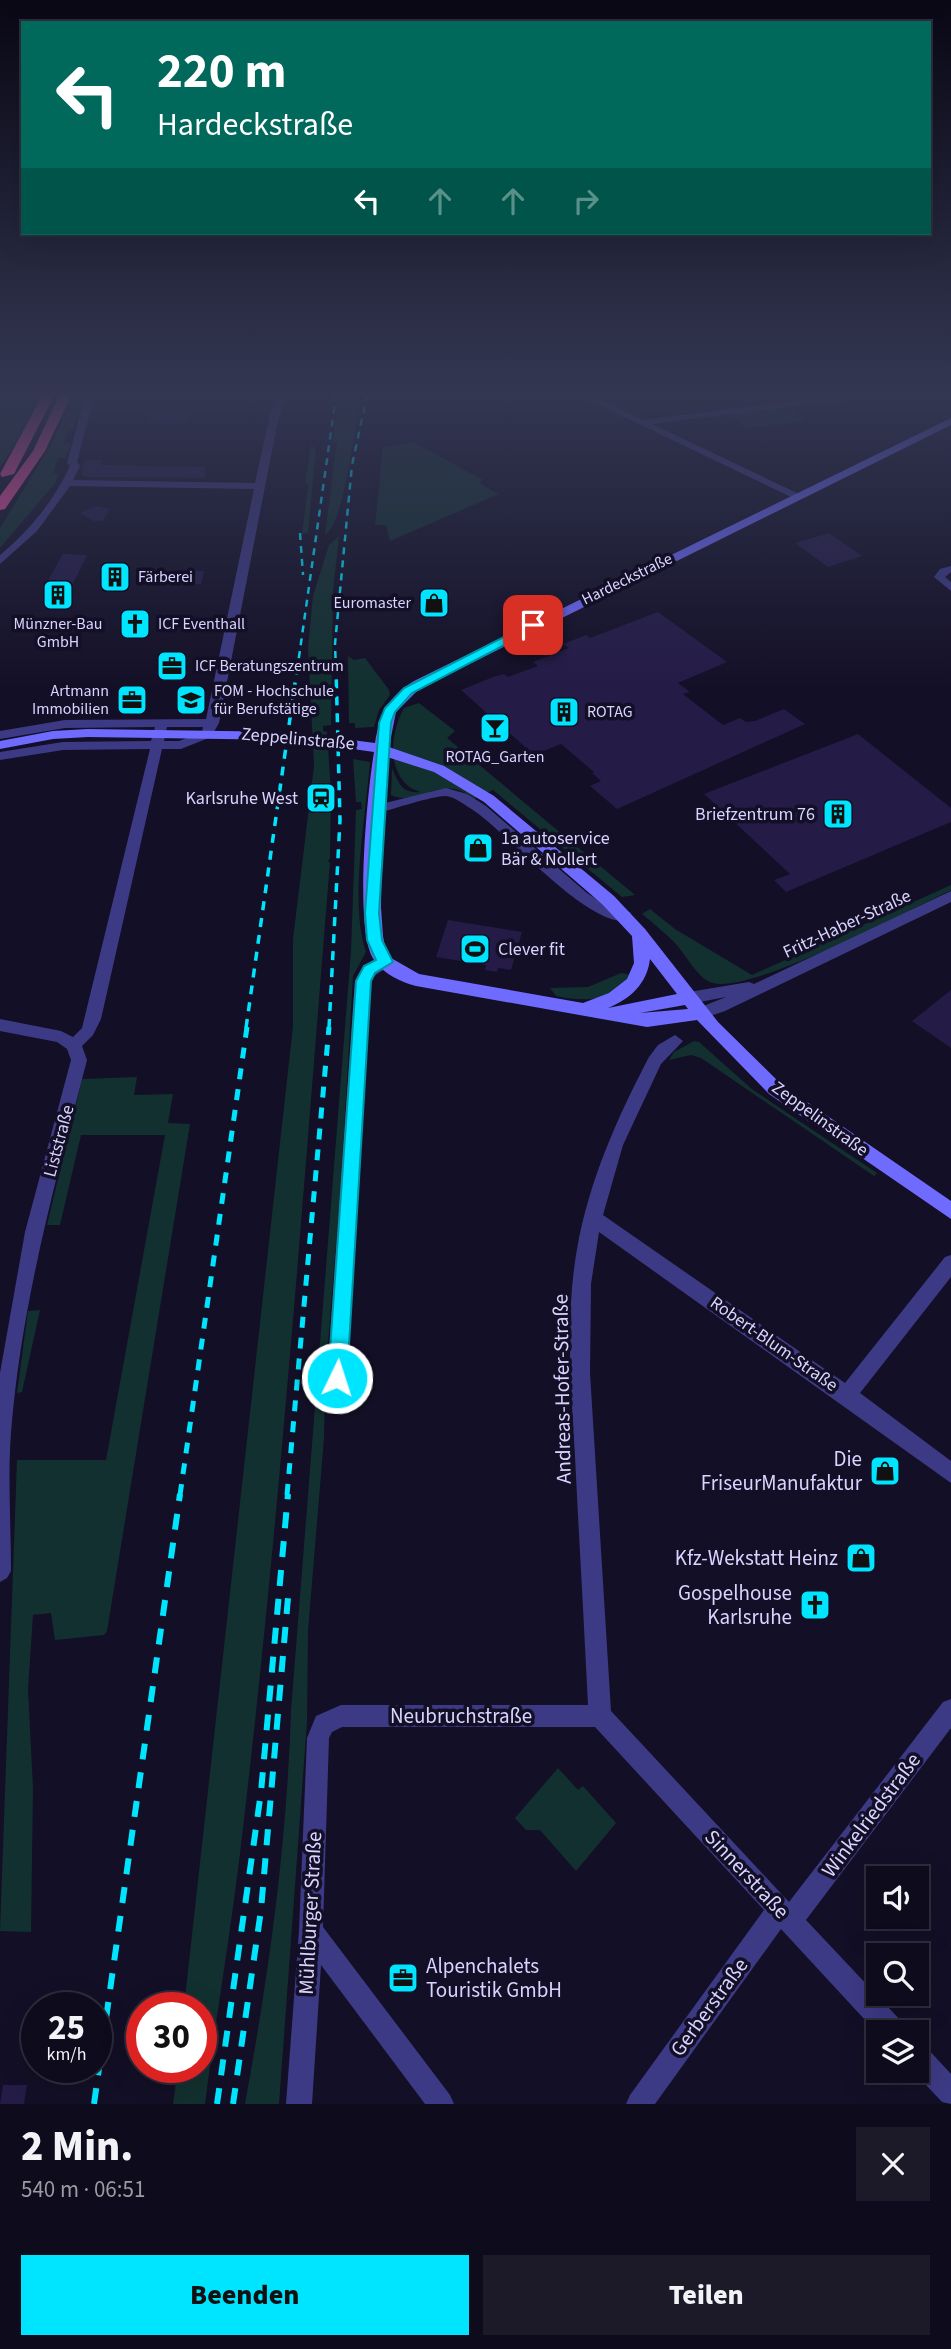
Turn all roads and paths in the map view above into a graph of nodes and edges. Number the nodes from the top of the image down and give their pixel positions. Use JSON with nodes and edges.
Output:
{"nodes":[{"id":1,"x":17,"y":494,"type":"edge"},
{"id":2,"x":60,"y":494,"type":"edge"},
{"id":3,"x":257,"y":494,"type":"edge"},
{"id":4,"x":790,"y":494,"type":"edge"},
{"id":5,"x":798,"y":494,"type":"edge"},
{"id":6,"x":794,"y":496,"type":"junction"},
{"id":7,"x":0,"y":521,"type":"edge"},
{"id":8,"x":0,"y":561,"type":"edge"},
{"id":9,"x":951,"y":569,"type":"edge"},
{"id":10,"x":951,"y":588,"type":"edge"},
{"id":11,"x":162,"y":723,"type":"junction"},
{"id":12,"x":213,"y":723,"type":"junction"},
{"id":13,"x":0,"y":735,"type":"edge"},
{"id":14,"x":158,"y":744,"type":"junction"},
{"id":15,"x":0,"y":745,"type":"edge"},
{"id":16,"x":0,"y":757,"type":"edge"},
{"id":17,"x":377,"y":809,"type":"junction"},
{"id":18,"x":951,"y":896,"type":"edge"},
{"id":19,"x":625,"y":916,"type":"junction"},
{"id":20,"x":639,"y":933,"type":"junction"},
{"id":21,"x":385,"y":962,"type":"junction"},
{"id":22,"x":759,"y":986,"type":"junction"},
{"id":23,"x":689,"y":998,"type":"junction"},
{"id":24,"x":578,"y":1008,"type":"junction"},
{"id":25,"x":608,"y":1012,"type":"junction"},
{"id":26,"x":701,"y":1013,"type":"junction"},
{"id":27,"x":0,"y":1024,"type":"edge"},
{"id":28,"x":675,"y":1041,"type":"dead end"},
{"id":29,"x":75,"y":1045,"type":"junction"},
{"id":30,"x":951,"y":1211,"type":"edge"},
{"id":31,"x":593,"y":1218,"type":"junction"},
{"id":32,"x":951,"y":1263,"type":"edge"},
{"id":33,"x":337,"y":1378,"type":"dead end"},
{"id":34,"x":848,"y":1395,"type":"junction"},
{"id":35,"x":1,"y":1422,"type":"edge"},
{"id":36,"x":951,"y":1473,"type":"edge"},
{"id":37,"x":0,"y":1571,"type":"edge"},
{"id":38,"x":951,"y":1710,"type":"edge"},
{"id":39,"x":600,"y":1716,"type":"junction"},
{"id":40,"x":324,"y":1724,"type":"joint"},
{"id":41,"x":785,"y":1915,"type":"junction"},
{"id":42,"x":311,"y":1931,"type":"junction"},
{"id":43,"x":883,"y":2020,"type":"edge"},
{"id":44,"x":929,"y":2069,"type":"edge"},
{"id":45,"x":951,"y":2093,"type":"edge"},
{"id":46,"x":299,"y":2104,"type":"edge"},
{"id":47,"x":441,"y":2104,"type":"edge"},
{"id":48,"x":639,"y":2104,"type":"edge"}],
"edges":[{"from":1,"to":7,"type":"highway"},
{"from":2,"to":8,"type":"street"},
{"from":3,"to":12,"type":"street"},
{"from":4,"to":6,"type":"street"},
{"from":5,"to":6,"type":"street","name":"Hardeckstraße"},
{"from":6,"to":17,"type":"street","name":"Hardeckstraße"},
{"from":9,"to":10,"type":"street"},
{"from":11,"to":12,"type":"street"},
{"from":11,"to":13,"type":"street"},
{"from":11,"to":14,"type":"street"},
{"from":12,"to":14,"type":"street"},
{"from":14,"to":16,"type":"street"},
{"from":14,"to":29,"type":"street"},
{"from":15,"to":19,"type":"street","name":"Zeppelinstraße"},
{"from":17,"to":19,"type":"street"},
{"from":17,"to":21,"type":"street","name":"Hardeckstraße"},
{"from":18,"to":22,"type":"street","name":"Fritz-Haber-Straße"},
{"from":19,"to":20,"type":"street","name":"Zeppelinstraße"},
{"from":20,"to":23,"type":"street","name":"Zeppelinstraße"},
{"from":20,"to":24,"type":"street"},
{"from":21,"to":24,"type":"street"},
{"from":21,"to":33,"type":"street"},
{"from":22,"to":23,"type":"street","name":"Fritz-Haber-Straße"},
{"from":22,"to":26,"type":"street","name":"Fritz-Haber-Straße"},
{"from":23,"to":25,"type":"street"},
{"from":23,"to":26,"type":"street","name":"Zeppelinstraße"},
{"from":24,"to":25,"type":"street"},
{"from":25,"to":26,"type":"street"},
{"from":26,"to":30,"type":"street","name":"Zeppelinstraße"},
{"from":27,"to":29,"type":"street"},
{"from":28,"to":31,"type":"street","name":"Andreas-Hofer-Straße"},
{"from":29,"to":35,"type":"street","name":"Liststraße"},
{"from":31,"to":34,"type":"street","name":"Robert-Blum-Straße"},
{"from":31,"to":39,"type":"street","name":"Andreas-Hofer-Straße"},
{"from":32,"to":34,"type":"street"},
{"from":34,"to":36,"type":"street","name":"Robert-Blum-Straße"},
{"from":35,"to":37,"type":"street","name":"Liststraße"},
{"from":38,"to":41,"type":"street","name":"Winkelriedstraße"},
{"from":39,"to":40,"type":"street","name":"Neubruchstraße"},
{"from":39,"to":41,"type":"street","name":"Sinnerstraße"},
{"from":40,"to":42,"type":"street","name":"Mühlburger Straße"},
{"from":41,"to":43,"type":"street","name":"Sinnerstraße"},
{"from":41,"to":48,"type":"street","name":"Gerberstraße"},
{"from":42,"to":46,"type":"street","name":"Mühlburger Straße"},
{"from":42,"to":47,"type":"street"},
{"from":44,"to":45,"type":"street"}]}
